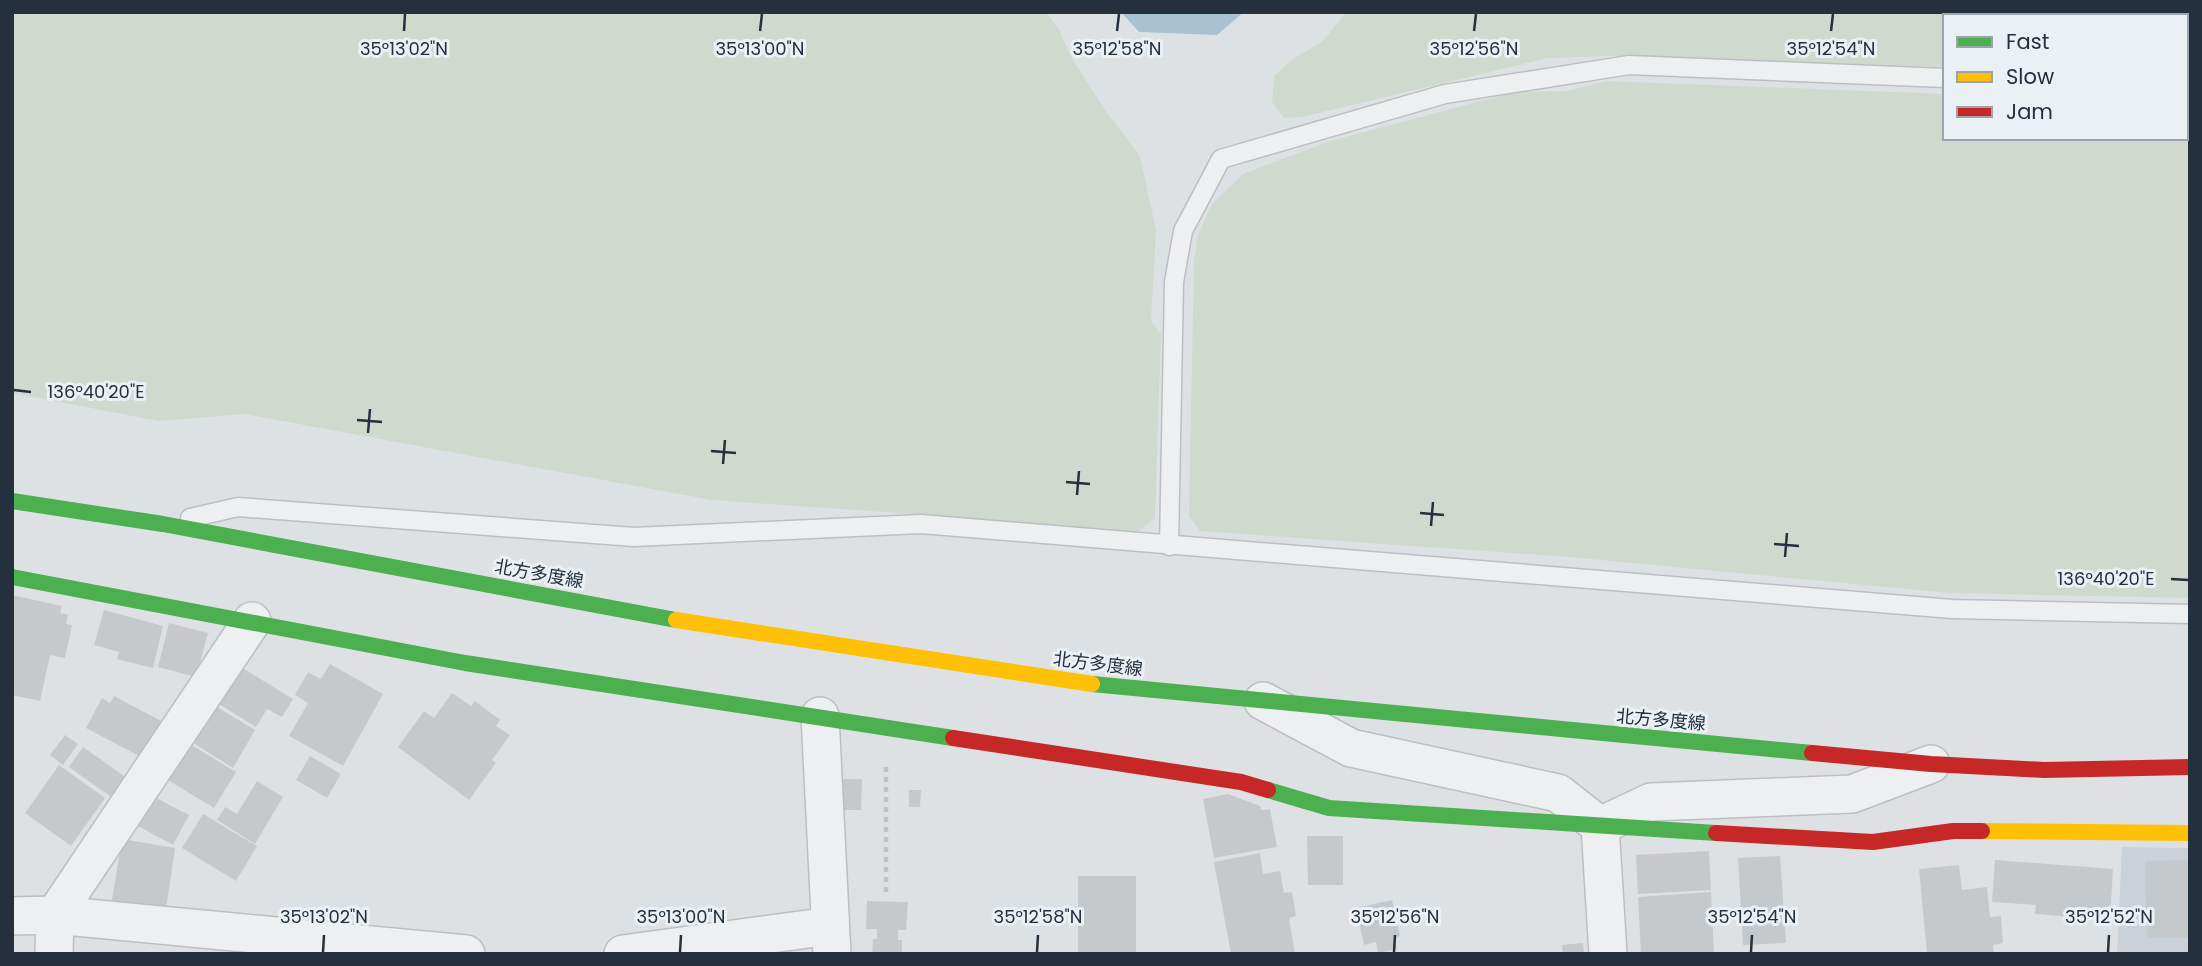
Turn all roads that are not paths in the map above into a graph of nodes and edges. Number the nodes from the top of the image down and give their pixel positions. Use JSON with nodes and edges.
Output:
{"nodes":[{"id":1,"x":1943,"y":78,"type":"edge"},
{"id":2,"x":12,"y":500,"type":"edge"},
{"id":3,"x":163,"y":524,"type":"junction"},
{"id":4,"x":1169,"y":546,"type":"junction"},
{"id":5,"x":12,"y":577,"type":"edge"},
{"id":6,"x":2190,"y":614,"type":"edge"},
{"id":7,"x":253,"y":621,"type":"junction"},
{"id":8,"x":1262,"y":701,"type":"junction"},
{"id":9,"x":820,"y":716,"type":"junction"},
{"id":10,"x":1931,"y":764,"type":"junction"},
{"id":11,"x":2190,"y":767,"type":"edge"},
{"id":12,"x":1600,"y":826,"type":"junction"},
{"id":13,"x":2190,"y":832,"type":"edge"},
{"id":14,"x":55,"y":915,"type":"junction"},
{"id":15,"x":12,"y":916,"type":"edge"},
{"id":16,"x":831,"y":940,"type":"edge"},
{"id":17,"x":54,"y":954,"type":"edge"},
{"id":18,"x":466,"y":954,"type":"edge"},
{"id":19,"x":623,"y":954,"type":"edge"},
{"id":20,"x":1608,"y":954,"type":"edge"}],
"edges":[{"from":1,"to":4,"type":"lane"},
{"from":2,"to":3,"type":"main road","name":"北方多度線"},
{"from":3,"to":4,"type":"lane"},
{"from":3,"to":8,"type":"main road","name":"北方多度線"},
{"from":4,"to":6,"type":"lane"},
{"from":5,"to":7,"type":"main road"},
{"from":7,"to":9,"type":"main road"},
{"from":7,"to":14,"type":"street"},
{"from":8,"to":10,"type":"main road","name":"北方多度線"},
{"from":8,"to":12,"type":"street"},
{"from":9,"to":12,"type":"main road"},
{"from":9,"to":16,"type":"street"},
{"from":10,"to":11,"type":"main road","name":"北方多度線"},
{"from":10,"to":12,"type":"street"},
{"from":12,"to":13,"type":"main road"},
{"from":12,"to":20,"type":"street"},
{"from":14,"to":15,"type":"street"},
{"from":14,"to":17,"type":"street"},
{"from":14,"to":18,"type":"street"},
{"from":16,"to":19,"type":"street"}]}
